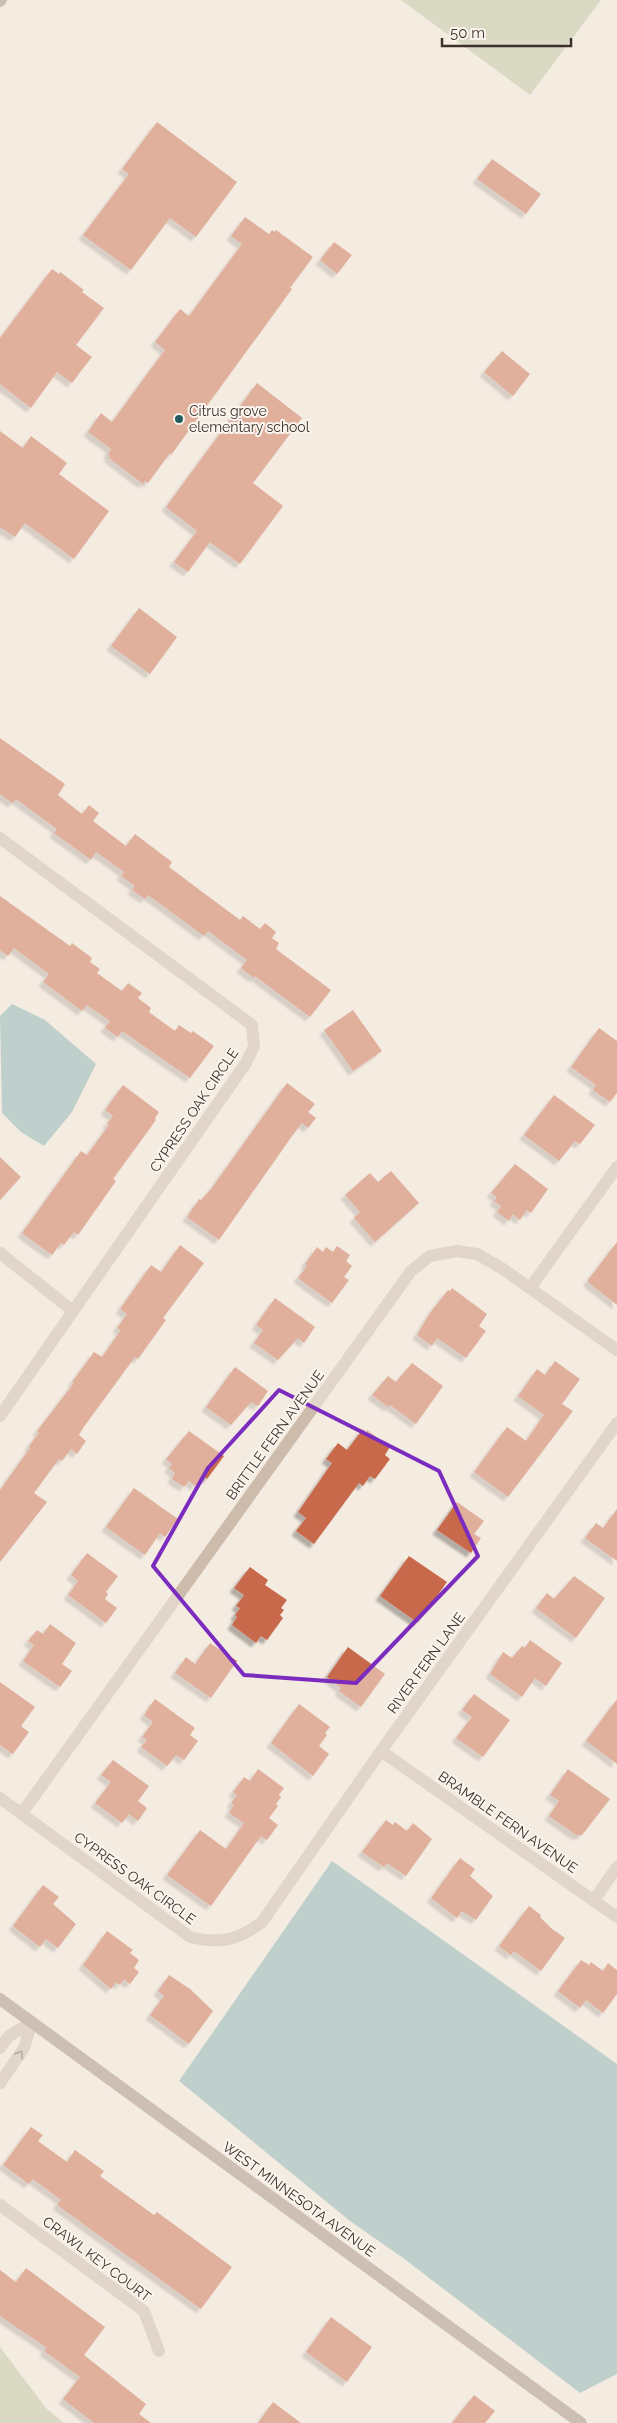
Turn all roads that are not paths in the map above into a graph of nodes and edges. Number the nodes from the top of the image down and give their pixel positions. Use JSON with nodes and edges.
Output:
{"nodes":[{"id":1,"x":0,"y":838,"type":"edge"},
{"id":2,"x":617,"y":1167,"type":"edge"},
{"id":3,"x":0,"y":1253,"type":"edge"},
{"id":4,"x":530,"y":1288,"type":"junction"},
{"id":5,"x":73,"y":1311,"type":"junction"},
{"id":6,"x":617,"y":1350,"type":"edge"},
{"id":7,"x":0,"y":1416,"type":"edge"},
{"id":8,"x":617,"y":1423,"type":"edge"},
{"id":9,"x":381,"y":1751,"type":"junction"},
{"id":10,"x":0,"y":1798,"type":"edge"},
{"id":11,"x":22,"y":1814,"type":"junction"},
{"id":12,"x":617,"y":1867,"type":"edge"},
{"id":13,"x":594,"y":1900,"type":"junction"},
{"id":14,"x":617,"y":1917,"type":"edge"},
{"id":15,"x":262,"y":1922,"type":"joint"},
{"id":16,"x":0,"y":1999,"type":"edge"},
{"id":17,"x":32,"y":2022,"type":"junction"},
{"id":18,"x":0,"y":2048,"type":"edge"},
{"id":19,"x":0,"y":2083,"type":"edge"},
{"id":20,"x":0,"y":2205,"type":"edge"},
{"id":21,"x":159,"y":2351,"type":"dead end"},
{"id":22,"x":581,"y":2423,"type":"edge"}],
"edges":[{"from":1,"to":5,"type":"street","name":"CYPRESS OAK CIRCLE"},
{"from":2,"to":4,"type":"street"},
{"from":3,"to":5,"type":"street"},
{"from":4,"to":6,"type":"street","name":"BRITTLE FERN AVENUE"},
{"from":4,"to":11,"type":"street","name":"BRITTLE FERN AVENUE"},
{"from":5,"to":7,"type":"street","name":"CYPRESS OAK CIRCLE"},
{"from":8,"to":9,"type":"street","name":"RIVER FERN LANE"},
{"from":9,"to":13,"type":"street","name":"BRAMBLE FERN AVENUE"},
{"from":9,"to":15,"type":"street","name":"RIVER FERN LANE"},
{"from":10,"to":11,"type":"street","name":"CYPRESS OAK CIRCLE"},
{"from":11,"to":15,"type":"street","name":"CYPRESS OAK CIRCLE"},
{"from":12,"to":13,"type":"street"},
{"from":13,"to":14,"type":"street","name":"BRAMBLE FERN AVENUE"},
{"from":16,"to":17,"type":"street","name":"WEST MINNESOTA AVENUE"},
{"from":17,"to":18,"type":"street"},
{"from":19,"to":17,"type":"street","one_way":true},
{"from":17,"to":22,"type":"street","name":"WEST MINNESOTA AVENUE"},
{"from":20,"to":21,"type":"street","name":"CRAWL KEY COURT"}]}
